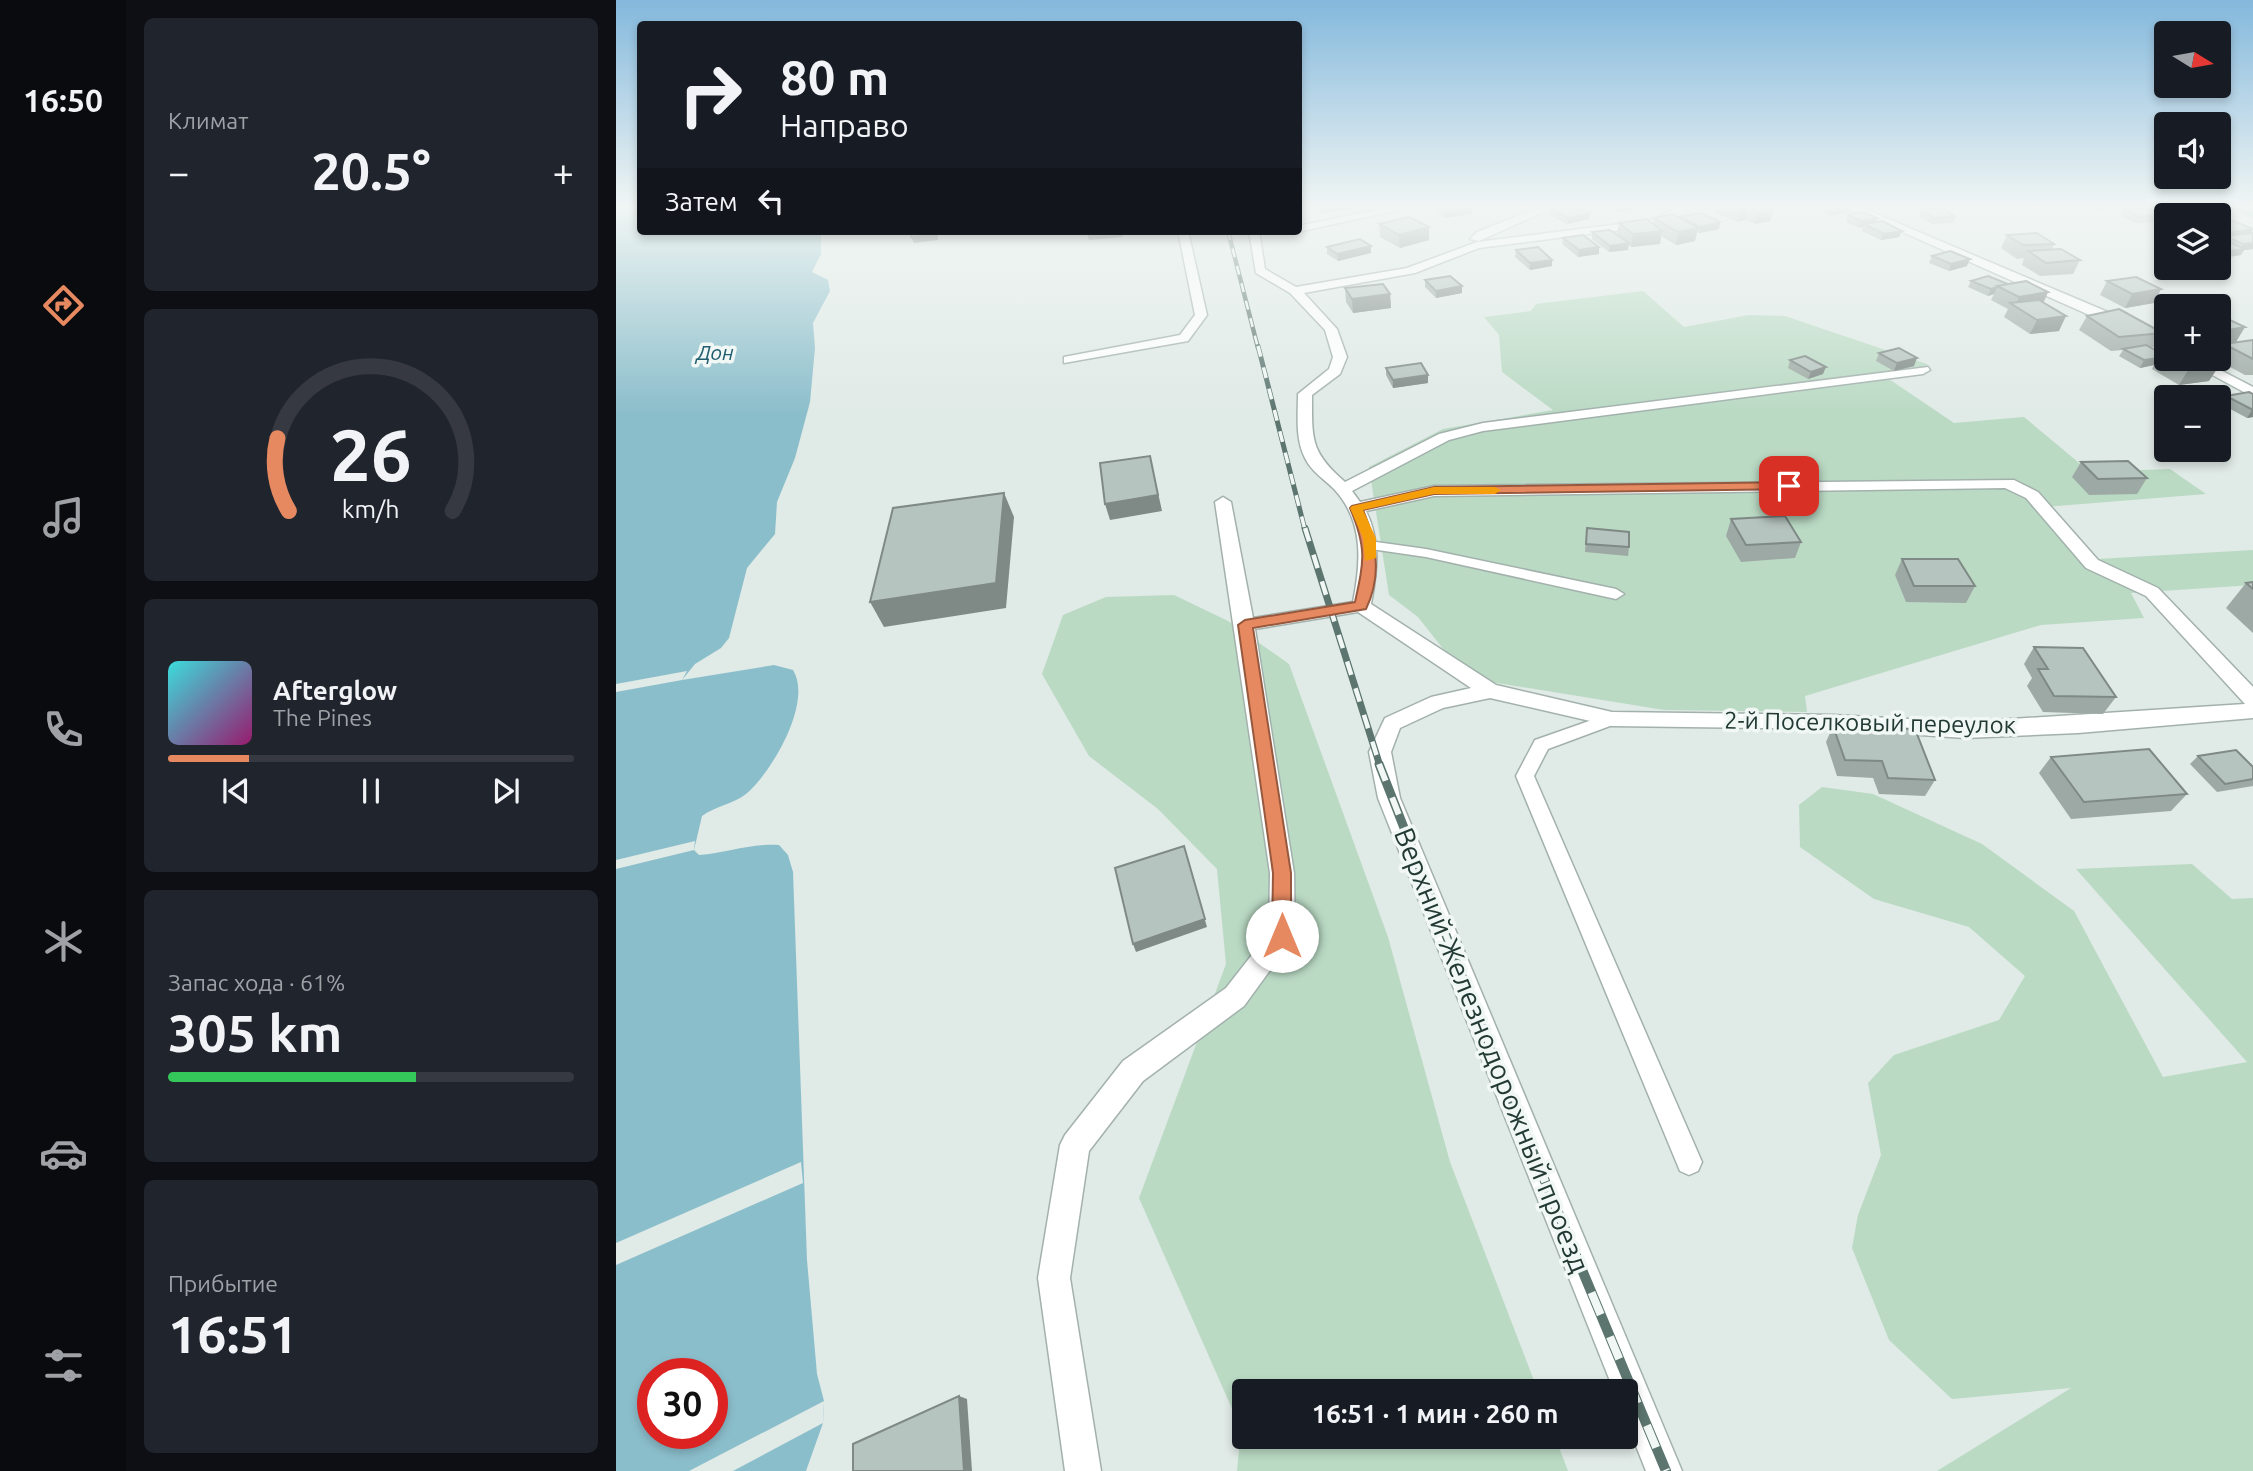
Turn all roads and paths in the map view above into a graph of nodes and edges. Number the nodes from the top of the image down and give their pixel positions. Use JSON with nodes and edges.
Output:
{"nodes":[{"id":1,"x":1193,"y":276,"type":"edge"},
{"id":2,"x":1267,"y":276,"type":"edge"},
{"id":3,"x":1386,"y":276,"type":"edge"},
{"id":4,"x":2012,"y":276,"type":"edge"},
{"id":5,"x":1294,"y":291,"type":"junction"},
{"id":6,"x":2154,"y":339,"type":"edge"},
{"id":7,"x":1069,"y":360,"type":"dead end"},
{"id":8,"x":1923,"y":370,"type":"dead end"},
{"id":9,"x":2212,"y":371,"type":"edge"},
{"id":10,"x":2253,"y":393,"type":"edge"},
{"id":11,"x":1343,"y":489,"type":"junction"},
{"id":12,"x":1223,"y":502,"type":"dead end"},
{"id":13,"x":1356,"y":508,"type":"junction"},
{"id":14,"x":1369,"y":545,"type":"junction"},
{"id":15,"x":1616,"y":594,"type":"dead end"},
{"id":16,"x":1361,"y":606,"type":"junction"},
{"id":17,"x":1245,"y":625,"type":"junction"},
{"id":18,"x":1490,"y":691,"type":"junction"},
{"id":19,"x":2253,"y":700,"type":"edge"},
{"id":20,"x":2253,"y":711,"type":"edge"},
{"id":21,"x":1612,"y":719,"type":"junction"},
{"id":22,"x":1689,"y":1163,"type":"dead end"},
{"id":23,"x":1083,"y":1471,"type":"edge"},
{"id":24,"x":1664,"y":1471,"type":"edge"}],
"edges":[{"from":1,"to":7,"type":"street"},
{"from":2,"to":5,"type":"street"},
{"from":3,"to":5,"type":"street"},
{"from":4,"to":6,"type":"street"},
{"from":5,"to":11,"type":"street"},
{"from":8,"to":11,"type":"street"},
{"from":9,"to":10,"type":"street"},
{"from":11,"to":13,"type":"street"},
{"from":12,"to":17,"type":"street"},
{"from":13,"to":14,"type":"street"},
{"from":13,"to":19,"type":"street"},
{"from":14,"to":15,"type":"lane"},
{"from":14,"to":16,"type":"street"},
{"from":16,"to":17,"type":"street"},
{"from":16,"to":18,"type":"street"},
{"from":17,"to":23,"type":"street"},
{"from":18,"to":21,"type":"street","name":"2-й Поселковый переулок"},
{"from":18,"to":24,"type":"street","name":"Верхний Железнодорожный проезд"},
{"from":20,"to":21,"type":"street","name":"2-й Поселковый переулок"},
{"from":21,"to":22,"type":"lane"}]}
